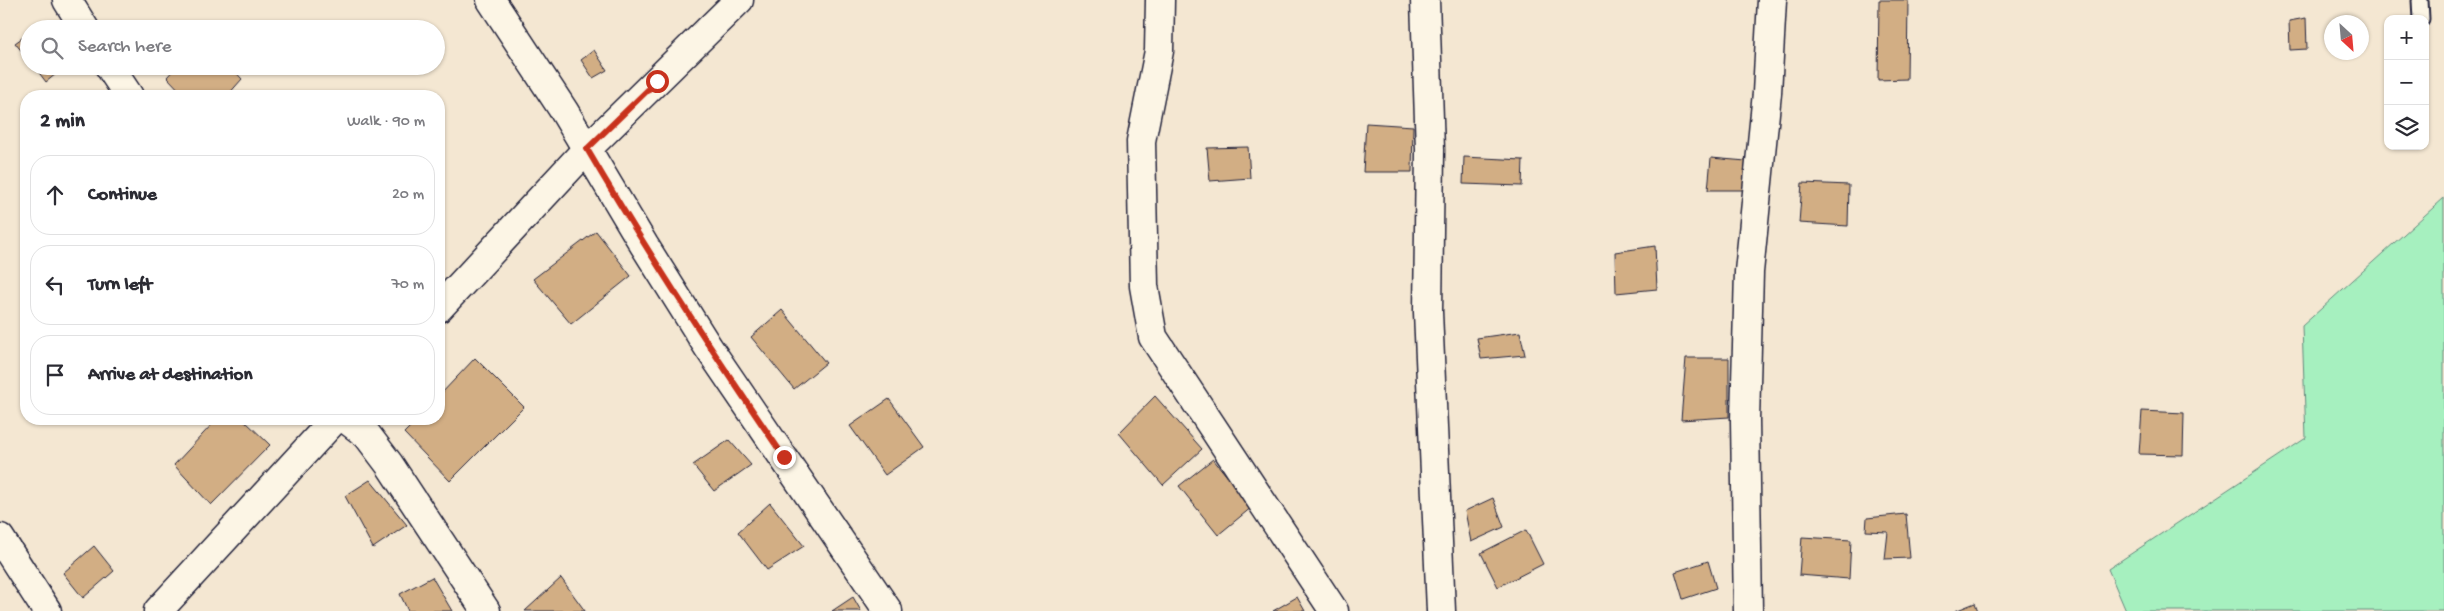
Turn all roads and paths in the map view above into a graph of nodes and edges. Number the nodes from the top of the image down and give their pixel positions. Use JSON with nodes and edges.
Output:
{"nodes":[{"id":1,"x":67,"y":0,"type":"edge"},
{"id":2,"x":491,"y":0,"type":"edge"},
{"id":3,"x":738,"y":0,"type":"edge"},
{"id":4,"x":1160,"y":0,"type":"edge"},
{"id":5,"x":1425,"y":0,"type":"edge"},
{"id":6,"x":1772,"y":0,"type":"edge"},
{"id":7,"x":2420,"y":0,"type":"edge"},
{"id":8,"x":2421,"y":15,"type":"edge"},
{"id":9,"x":79,"y":20,"type":"edge"},
{"id":10,"x":115,"y":75,"type":"edge"},
{"id":11,"x":125,"y":90,"type":"edge"},
{"id":12,"x":587,"y":149,"type":"junction"},
{"id":13,"x":445,"y":302,"type":"edge"},
{"id":14,"x":329,"y":425,"type":"edge"},
{"id":15,"x":354,"y":425,"type":"edge"},
{"id":16,"x":0,"y":538,"type":"edge"},
{"id":17,"x":47,"y":611,"type":"edge"},
{"id":18,"x":158,"y":611,"type":"edge"},
{"id":19,"x":486,"y":611,"type":"edge"},
{"id":20,"x":888,"y":611,"type":"edge"},
{"id":21,"x":1334,"y":611,"type":"edge"},
{"id":22,"x":1440,"y":611,"type":"edge"},
{"id":23,"x":1748,"y":611,"type":"edge"}],
"edges":[{"from":1,"to":9,"type":"street"},
{"from":2,"to":12,"type":"street"},
{"from":3,"to":12,"type":"street"},
{"from":4,"to":21,"type":"street"},
{"from":5,"to":22,"type":"street"},
{"from":6,"to":23,"type":"street"},
{"from":7,"to":8,"type":"lane"},
{"from":10,"to":11,"type":"street"},
{"from":12,"to":13,"type":"street"},
{"from":12,"to":20,"type":"street"},
{"from":14,"to":18,"type":"street"},
{"from":15,"to":19,"type":"street"},
{"from":16,"to":17,"type":"street"}]}
